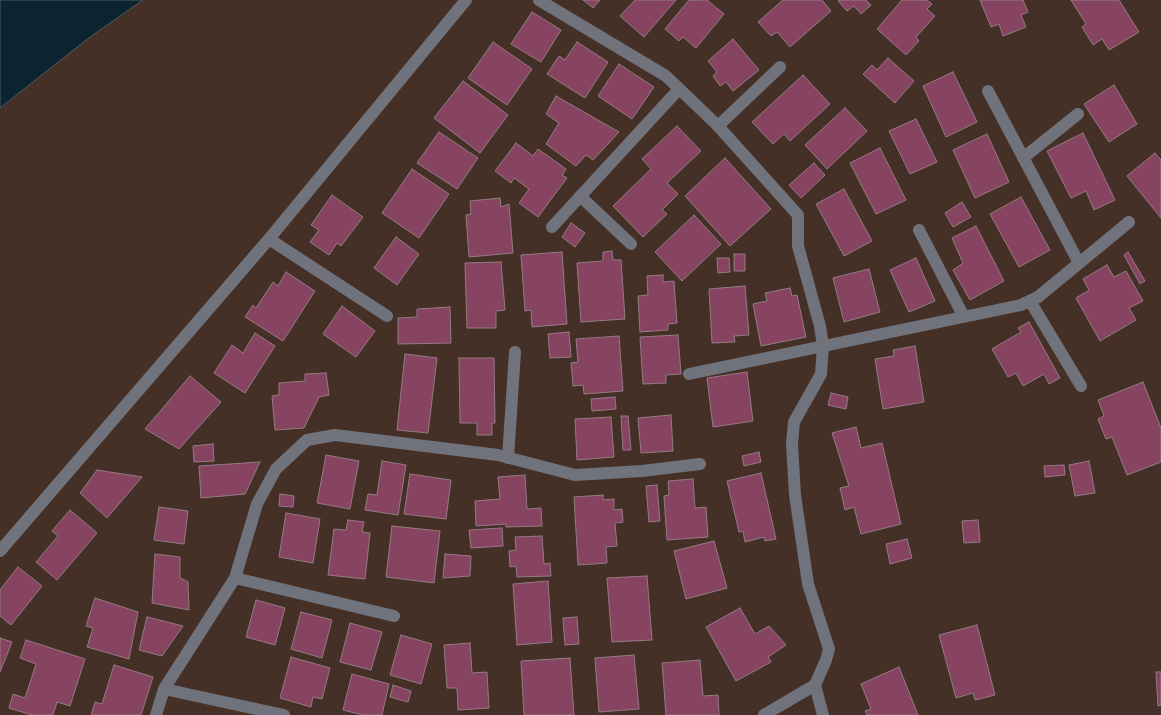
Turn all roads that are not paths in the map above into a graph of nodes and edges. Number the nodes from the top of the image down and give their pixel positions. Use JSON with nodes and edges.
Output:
{"nodes":[{"id":1,"x":466,"y":0,"type":"edge"},
{"id":2,"x":539,"y":0,"type":"edge"},
{"id":3,"x":780,"y":68,"type":"dead end"},
{"id":4,"x":679,"y":89,"type":"junction"},
{"id":5,"x":988,"y":91,"type":"dead end"},
{"id":6,"x":1078,"y":114,"type":"dead end"},
{"id":7,"x":718,"y":126,"type":"junction"},
{"id":8,"x":1023,"y":158,"type":"junction"},
{"id":9,"x":580,"y":196,"type":"junction"},
{"id":10,"x":1129,"y":222,"type":"dead end"},
{"id":11,"x":552,"y":227,"type":"dead end"},
{"id":12,"x":919,"y":230,"type":"dead end"},
{"id":13,"x":268,"y":240,"type":"junction"},
{"id":14,"x":631,"y":244,"type":"dead end"},
{"id":15,"x":1079,"y":263,"type":"junction"},
{"id":16,"x":1030,"y":301,"type":"junction"},
{"id":17,"x":387,"y":316,"type":"dead end"},
{"id":18,"x":964,"y":317,"type":"junction"},
{"id":19,"x":823,"y":346,"type":"junction"},
{"id":20,"x":515,"y":352,"type":"dead end"},
{"id":21,"x":689,"y":374,"type":"dead end"},
{"id":22,"x":1081,"y":386,"type":"dead end"},
{"id":23,"x":508,"y":458,"type":"junction"},
{"id":24,"x":700,"y":464,"type":"dead end"},
{"id":25,"x":0,"y":551,"type":"edge"},
{"id":26,"x":235,"y":578,"type":"junction"},
{"id":27,"x":394,"y":616,"type":"dead end"},
{"id":28,"x":815,"y":685,"type":"junction"},
{"id":29,"x":164,"y":689,"type":"junction"},
{"id":30,"x":156,"y":715,"type":"edge"},
{"id":31,"x":284,"y":715,"type":"edge"},
{"id":32,"x":764,"y":715,"type":"edge"},
{"id":33,"x":823,"y":715,"type":"edge"}],
"edges":[{"from":1,"to":13,"type":"street"},
{"from":2,"to":4,"type":"street"},
{"from":3,"to":7,"type":"street"},
{"from":4,"to":7,"type":"street"},
{"from":4,"to":9,"type":"street"},
{"from":5,"to":8,"type":"street"},
{"from":6,"to":8,"type":"street"},
{"from":7,"to":19,"type":"street"},
{"from":8,"to":15,"type":"street"},
{"from":9,"to":11,"type":"street"},
{"from":9,"to":14,"type":"street"},
{"from":10,"to":15,"type":"street"},
{"from":12,"to":18,"type":"street"},
{"from":13,"to":17,"type":"street"},
{"from":13,"to":25,"type":"street"},
{"from":15,"to":16,"type":"street"},
{"from":16,"to":18,"type":"street"},
{"from":16,"to":22,"type":"street"},
{"from":18,"to":19,"type":"street"},
{"from":19,"to":21,"type":"street"},
{"from":19,"to":28,"type":"street"},
{"from":20,"to":23,"type":"street"},
{"from":23,"to":24,"type":"street"},
{"from":23,"to":26,"type":"street"},
{"from":26,"to":27,"type":"street"},
{"from":26,"to":29,"type":"street"},
{"from":28,"to":32,"type":"street"},
{"from":28,"to":33,"type":"street"},
{"from":29,"to":30,"type":"street"},
{"from":29,"to":31,"type":"street"}]}
